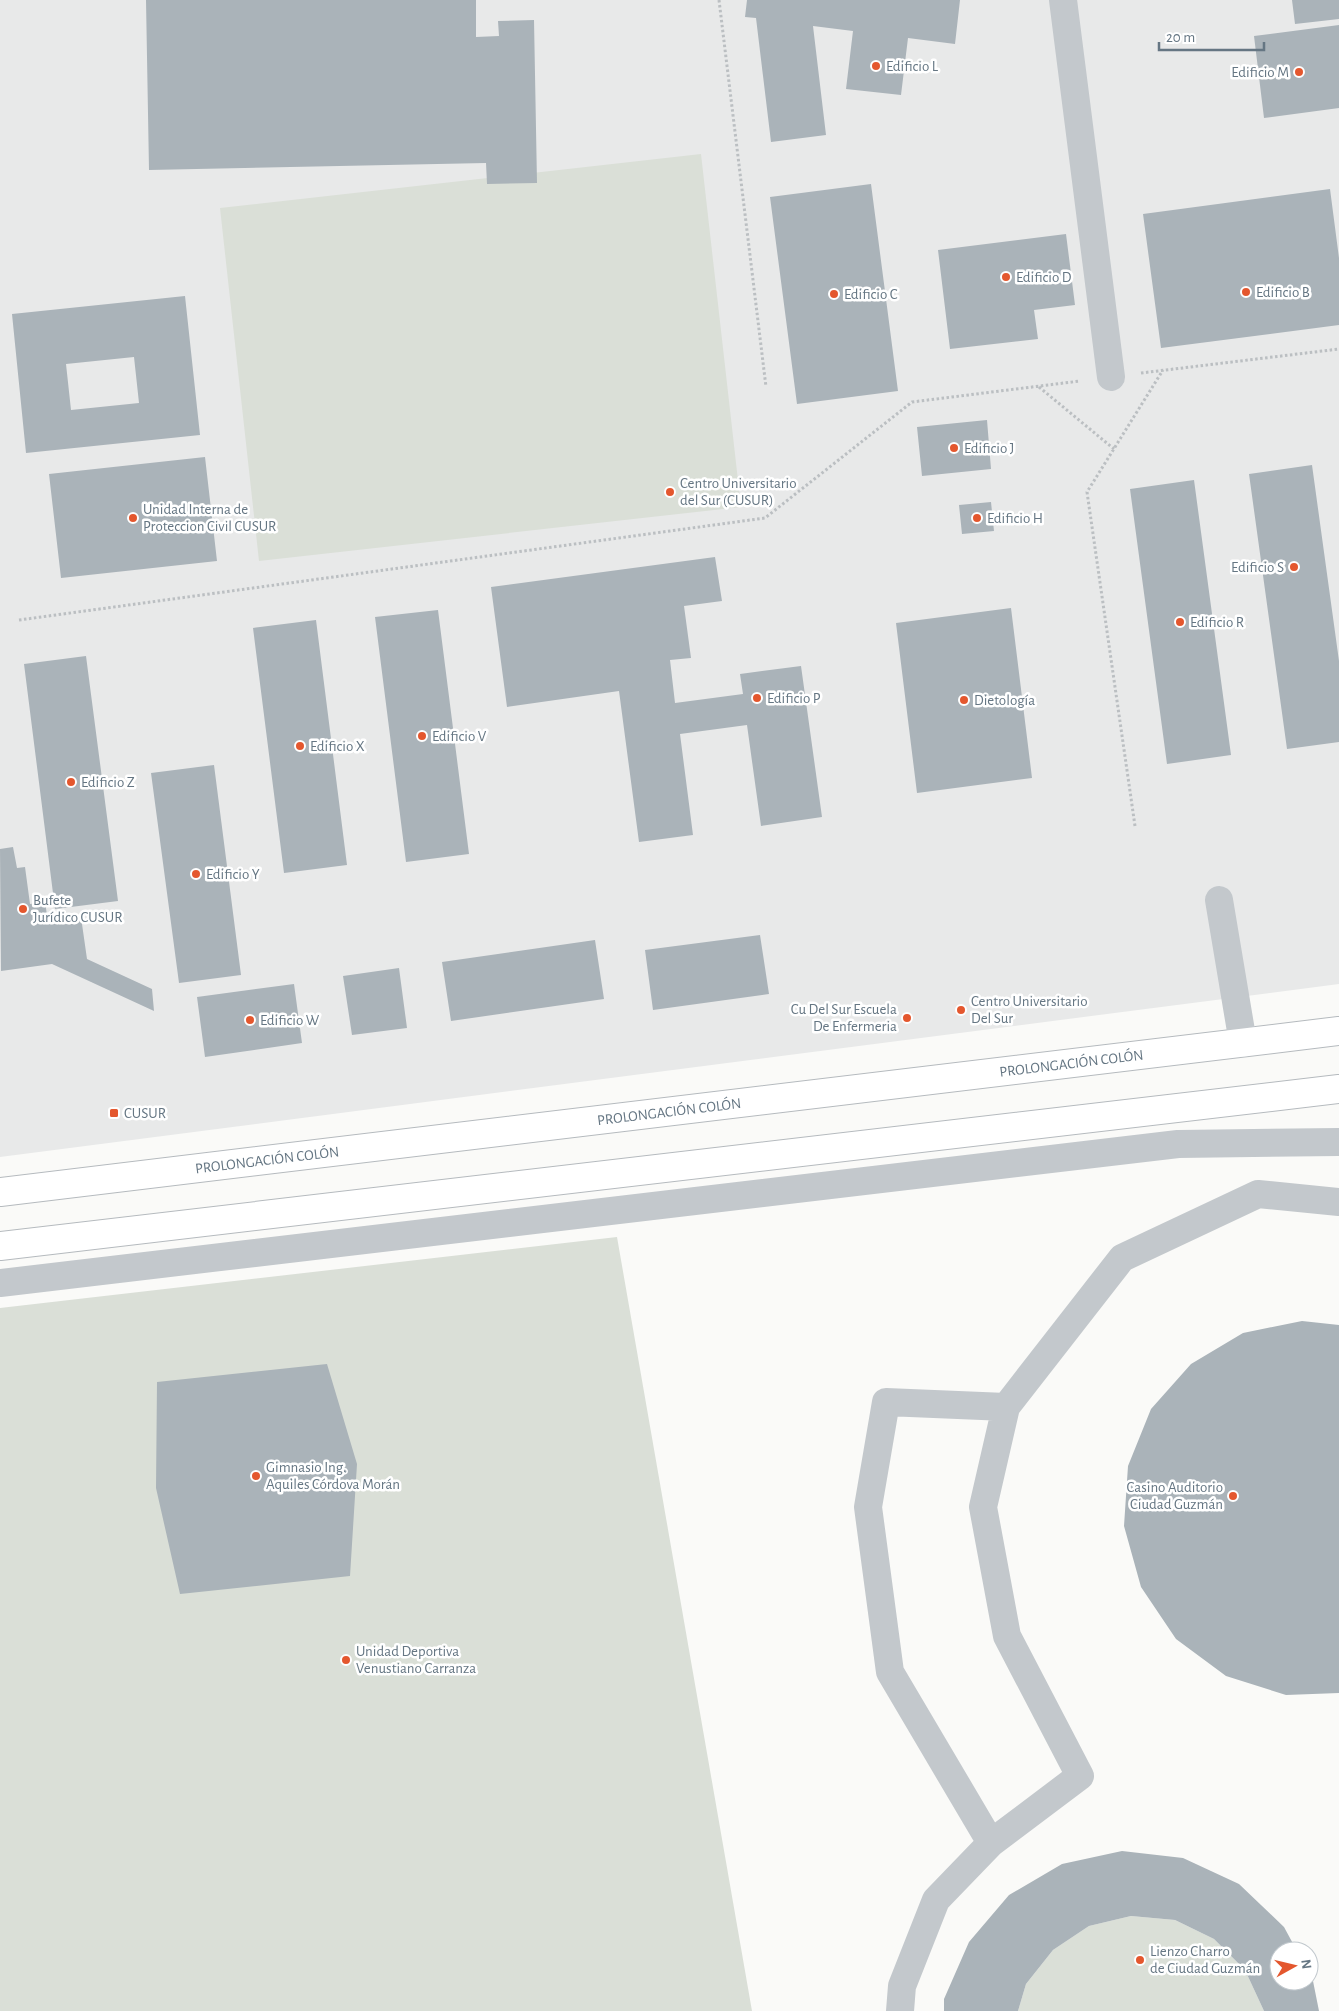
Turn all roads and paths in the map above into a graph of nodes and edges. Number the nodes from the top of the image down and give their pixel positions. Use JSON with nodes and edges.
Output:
{"nodes":[{"id":1,"x":719,"y":0,"type":"edge"},
{"id":2,"x":1063,"y":0,"type":"edge"},
{"id":3,"x":1163,"y":370,"type":"dead end"},
{"id":4,"x":1111,"y":377,"type":"dead end"},
{"id":5,"x":1038,"y":386,"type":"dead end"},
{"id":6,"x":766,"y":387,"type":"dead end"},
{"id":7,"x":912,"y":402,"type":"dead end"},
{"id":8,"x":1114,"y":449,"type":"junction"},
{"id":9,"x":19,"y":620,"type":"dead end"},
{"id":10,"x":1135,"y":826,"type":"dead end"},
{"id":11,"x":1219,"y":900,"type":"dead end"},
{"id":12,"x":1339,"y":1031,"type":"edge"},
{"id":13,"x":1243,"y":1043,"type":"junction"},
{"id":14,"x":1339,"y":1089,"type":"edge"},
{"id":15,"x":1339,"y":1142,"type":"edge"},
{"id":16,"x":0,"y":1192,"type":"edge"},
{"id":17,"x":1339,"y":1202,"type":"edge"},
{"id":18,"x":0,"y":1246,"type":"edge"},
{"id":19,"x":0,"y":1283,"type":"edge"},
{"id":20,"x":1006,"y":1408,"type":"junction"},
{"id":21,"x":991,"y":1843,"type":"junction"},
{"id":22,"x":900,"y":2011,"type":"edge"}],
"edges":[{"from":1,"to":6,"type":"path"},
{"from":2,"to":4,"type":"street"},
{"from":3,"to":8,"type":"path"},
{"from":5,"to":8,"type":"path"},
{"from":7,"to":9,"type":"path"},
{"from":8,"to":10,"type":"path"},
{"from":11,"to":13,"type":"street"},
{"from":12,"to":13,"type":"main road","name":"PROLONGACIÓN COLÓN"},
{"from":13,"to":16,"type":"main road","name":"PROLONGACIÓN COLÓN"},
{"from":14,"to":18,"type":"main road"},
{"from":15,"to":19,"type":"street"},
{"from":17,"to":20,"type":"street"},
{"from":20,"to":21,"type":"street"},
{"from":20,"to":21,"type":"street"},
{"from":21,"to":22,"type":"street"}]}
